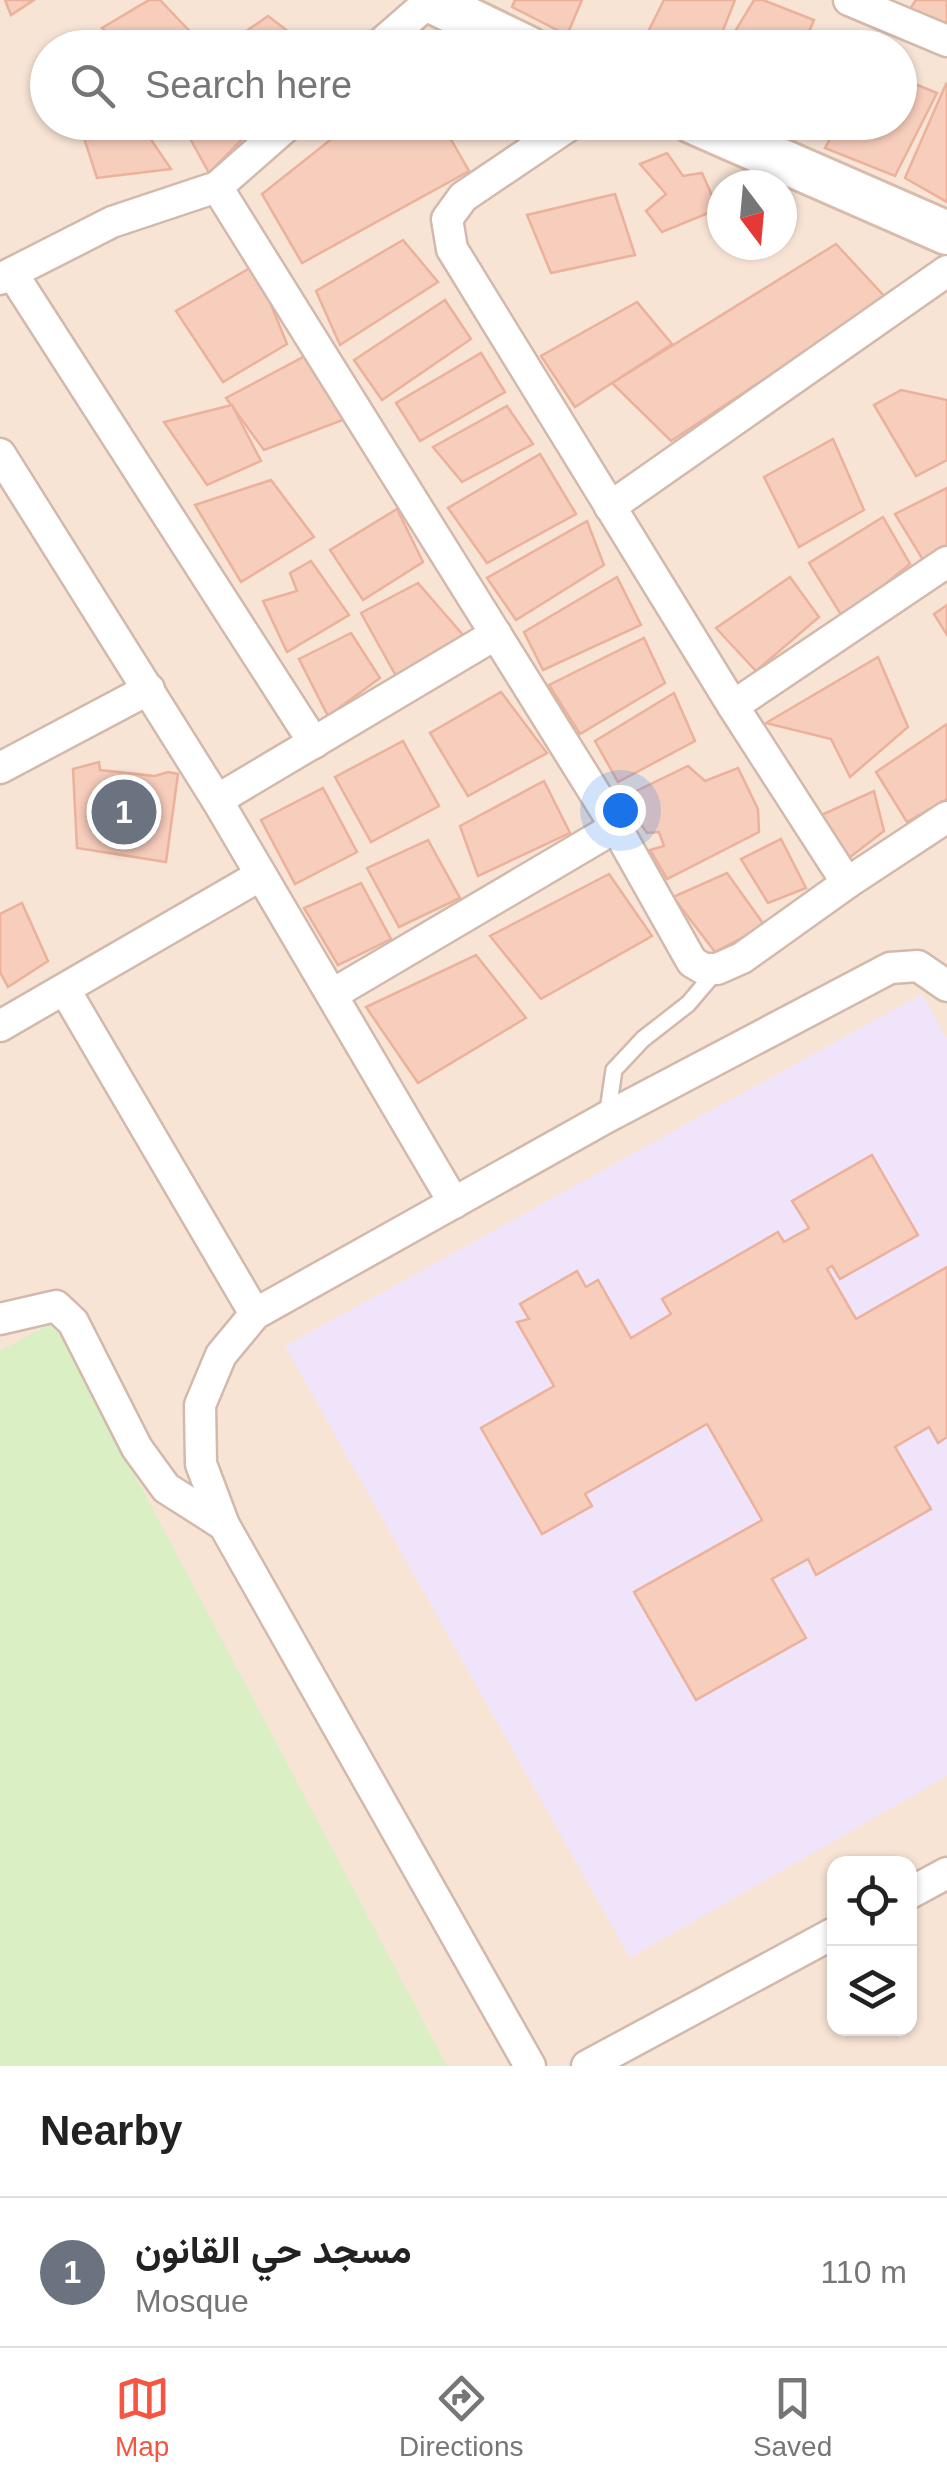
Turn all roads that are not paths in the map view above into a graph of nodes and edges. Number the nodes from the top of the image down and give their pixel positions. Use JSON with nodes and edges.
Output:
{"nodes":[{"id":1,"x":429,"y":0,"type":"edge"},
{"id":2,"x":848,"y":0,"type":"edge"},
{"id":3,"x":396,"y":30,"type":"edge"},
{"id":4,"x":491,"y":30,"type":"edge"},
{"id":5,"x":947,"y":41,"type":"edge"},
{"id":6,"x":271,"y":140,"type":"edge"},
{"id":7,"x":547,"y":140,"type":"edge"},
{"id":8,"x":734,"y":140,"type":"edge"},
{"id":9,"x":217,"y":187,"type":"junction"},
{"id":10,"x":947,"y":233,"type":"edge"},
{"id":11,"x":947,"y":272,"type":"edge"},
{"id":12,"x":6,"y":276,"type":"edge"},
{"id":13,"x":0,"y":454,"type":"edge"},
{"id":14,"x":610,"y":507,"type":"junction"},
{"id":15,"x":947,"y":562,"type":"edge"},
{"id":16,"x":496,"y":634,"type":"junction"},
{"id":17,"x":148,"y":689,"type":"junction"},
{"id":18,"x":732,"y":706,"type":"junction"},
{"id":19,"x":314,"y":742,"type":"junction"},
{"id":20,"x":0,"y":768,"type":"edge"},
{"id":21,"x":217,"y":800,"type":"junction"},
{"id":22,"x":947,"y":816,"type":"edge"},
{"id":23,"x":616,"y":827,"type":"junction"},
{"id":24,"x":262,"y":875,"type":"junction"},
{"id":25,"x":847,"y":882,"type":"junction"},
{"id":26,"x":717,"y":970,"type":"junction"},
{"id":27,"x":947,"y":986,"type":"edge"},
{"id":28,"x":65,"y":990,"type":"junction"},
{"id":29,"x":333,"y":994,"type":"junction"},
{"id":30,"x":0,"y":1026,"type":"edge"},
{"id":31,"x":607,"y":1117,"type":"junction"},
{"id":32,"x":454,"y":1203,"type":"junction"},
{"id":33,"x":255,"y":1314,"type":"junction"},
{"id":34,"x":0,"y":1319,"type":"edge"},
{"id":35,"x":224,"y":1524,"type":"junction"},
{"id":36,"x":947,"y":1873,"type":"edge"},
{"id":37,"x":917,"y":1889,"type":"edge"},
{"id":38,"x":827,"y":1937,"type":"edge"},
{"id":39,"x":530,"y":2066,"type":"edge"},
{"id":40,"x":587,"y":2066,"type":"edge"}],
"edges":[{"from":1,"to":3,"type":"street"},
{"from":1,"to":4,"type":"street"},
{"from":2,"to":5,"type":"street"},
{"from":6,"to":9,"type":"street"},
{"from":7,"to":14,"type":"street"},
{"from":8,"to":10,"type":"street"},
{"from":9,"to":12,"type":"street"},
{"from":9,"to":16,"type":"street"},
{"from":11,"to":14,"type":"street"},
{"from":12,"to":19,"type":"street"},
{"from":13,"to":17,"type":"street"},
{"from":14,"to":18,"type":"street"},
{"from":15,"to":18,"type":"street"},
{"from":16,"to":19,"type":"street"},
{"from":16,"to":23,"type":"street"},
{"from":17,"to":20,"type":"street"},
{"from":17,"to":21,"type":"street"},
{"from":18,"to":25,"type":"street"},
{"from":19,"to":21,"type":"street"},
{"from":21,"to":24,"type":"street"},
{"from":22,"to":25,"type":"street"},
{"from":23,"to":26,"type":"street"},
{"from":23,"to":29,"type":"street"},
{"from":24,"to":28,"type":"street"},
{"from":24,"to":29,"type":"street"},
{"from":25,"to":26,"type":"street"},
{"from":26,"to":31,"type":"lane"},
{"from":27,"to":31,"type":"street"},
{"from":28,"to":30,"type":"street"},
{"from":28,"to":33,"type":"street"},
{"from":29,"to":32,"type":"street"},
{"from":31,"to":32,"type":"street"},
{"from":32,"to":33,"type":"street"},
{"from":33,"to":35,"type":"street"},
{"from":34,"to":35,"type":"street"},
{"from":35,"to":39,"type":"street"},
{"from":36,"to":37,"type":"street"},
{"from":38,"to":40,"type":"street"}]}
